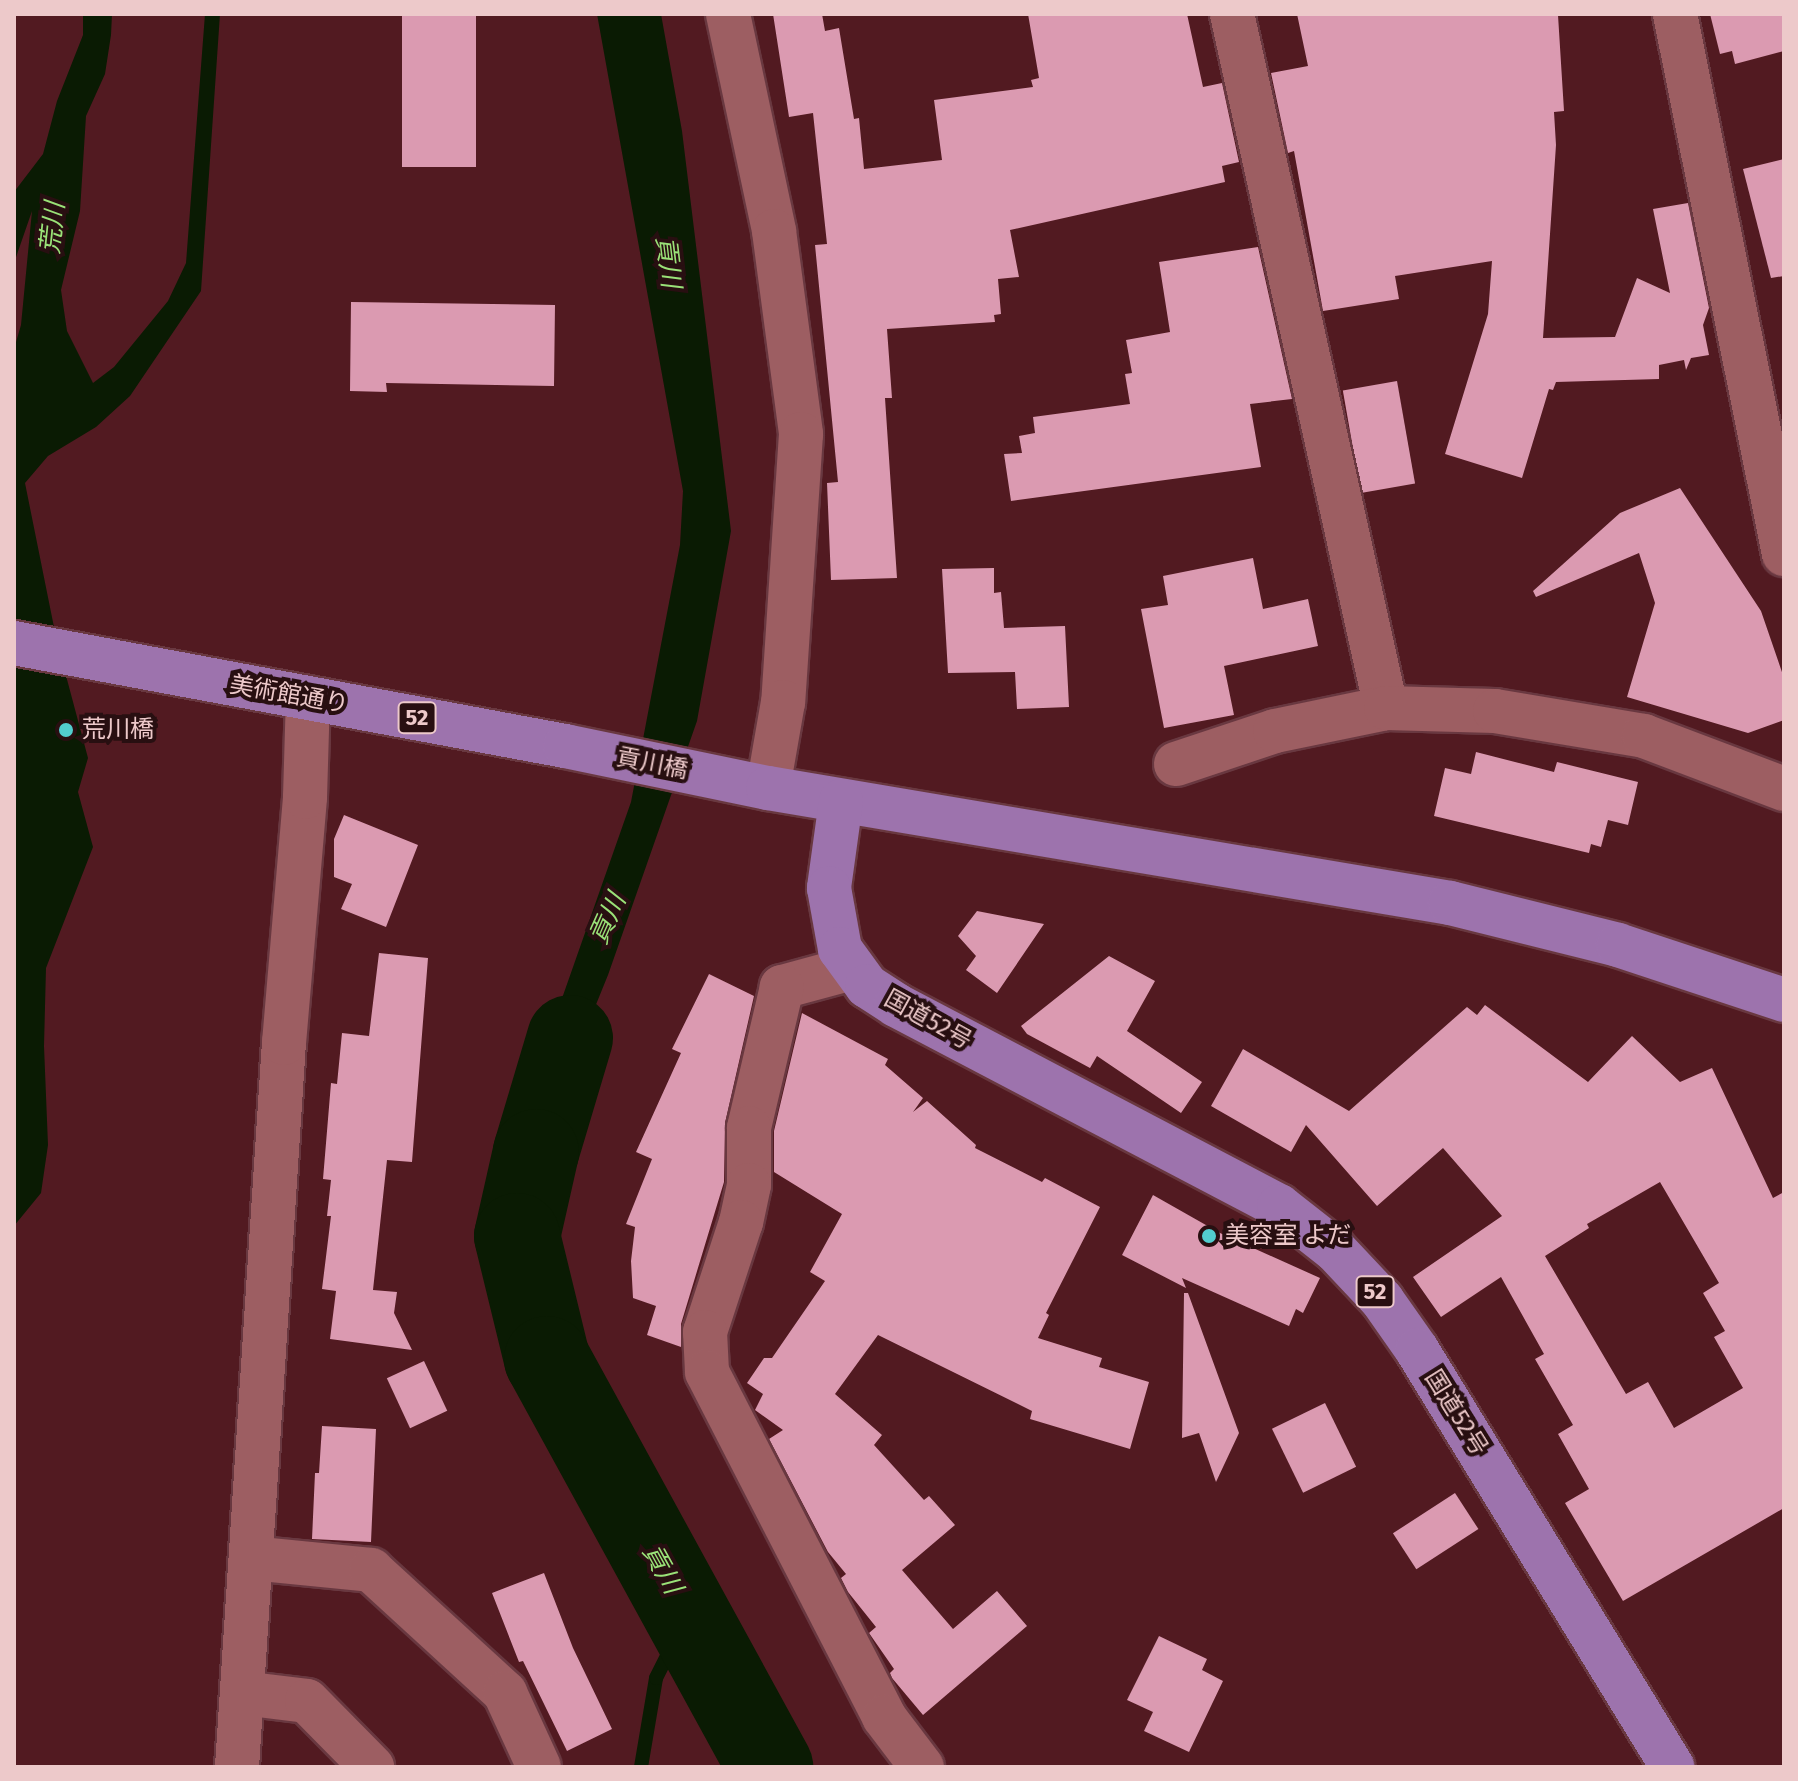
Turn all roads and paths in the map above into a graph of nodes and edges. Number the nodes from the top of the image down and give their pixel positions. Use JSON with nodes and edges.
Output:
{"nodes":[{"id":1,"x":728,"y":14,"type":"edge"},
{"id":2,"x":1232,"y":14,"type":"edge"},
{"id":3,"x":1675,"y":14,"type":"edge"},
{"id":4,"x":1784,"y":554,"type":"edge"},
{"id":5,"x":14,"y":643,"type":"edge"},
{"id":6,"x":289,"y":695,"type":"junction"},
{"id":7,"x":1386,"y":708,"type":"junction"},
{"id":8,"x":565,"y":746,"type":"joint"},
{"id":9,"x":1176,"y":764,"type":"dead end"},
{"id":10,"x":754,"y":785,"type":"junction"},
{"id":11,"x":1784,"y":789,"type":"edge"},
{"id":12,"x":841,"y":801,"type":"junction"},
{"id":13,"x":852,"y":968,"type":"junction"},
{"id":14,"x":1784,"y":1000,"type":"edge"},
{"id":15,"x":251,"y":1558,"type":"junction"},
{"id":16,"x":242,"y":1693,"type":"junction"},
{"id":17,"x":237,"y":1767,"type":"edge"},
{"id":18,"x":372,"y":1767,"type":"edge"},
{"id":19,"x":539,"y":1767,"type":"edge"},
{"id":20,"x":922,"y":1767,"type":"edge"},
{"id":21,"x":1673,"y":1767,"type":"edge"}],
"edges":[{"from":1,"to":10,"type":"street"},
{"from":2,"to":7,"type":"street"},
{"from":3,"to":4,"type":"street"},
{"from":5,"to":6,"type":"highway","name":"美術館通り","number":"52"},
{"from":6,"to":8,"type":"highway","name":"美術館通り","number":"52"},
{"from":6,"to":15,"type":"street"},
{"from":7,"to":9,"type":"street"},
{"from":7,"to":11,"type":"street"},
{"from":8,"to":10,"type":"highway","name":"貢川橋","number":"52"},
{"from":10,"to":12,"type":"highway","number":"52"},
{"from":12,"to":13,"type":"highway","name":"国道52号","number":"52"},
{"from":12,"to":14,"type":"highway","number":"52"},
{"from":13,"to":20,"type":"street"},
{"from":13,"to":21,"type":"highway","name":"国道52号","number":"52"},
{"from":15,"to":16,"type":"street"},
{"from":15,"to":19,"type":"street"},
{"from":16,"to":17,"type":"street"},
{"from":16,"to":18,"type":"street"}]}
